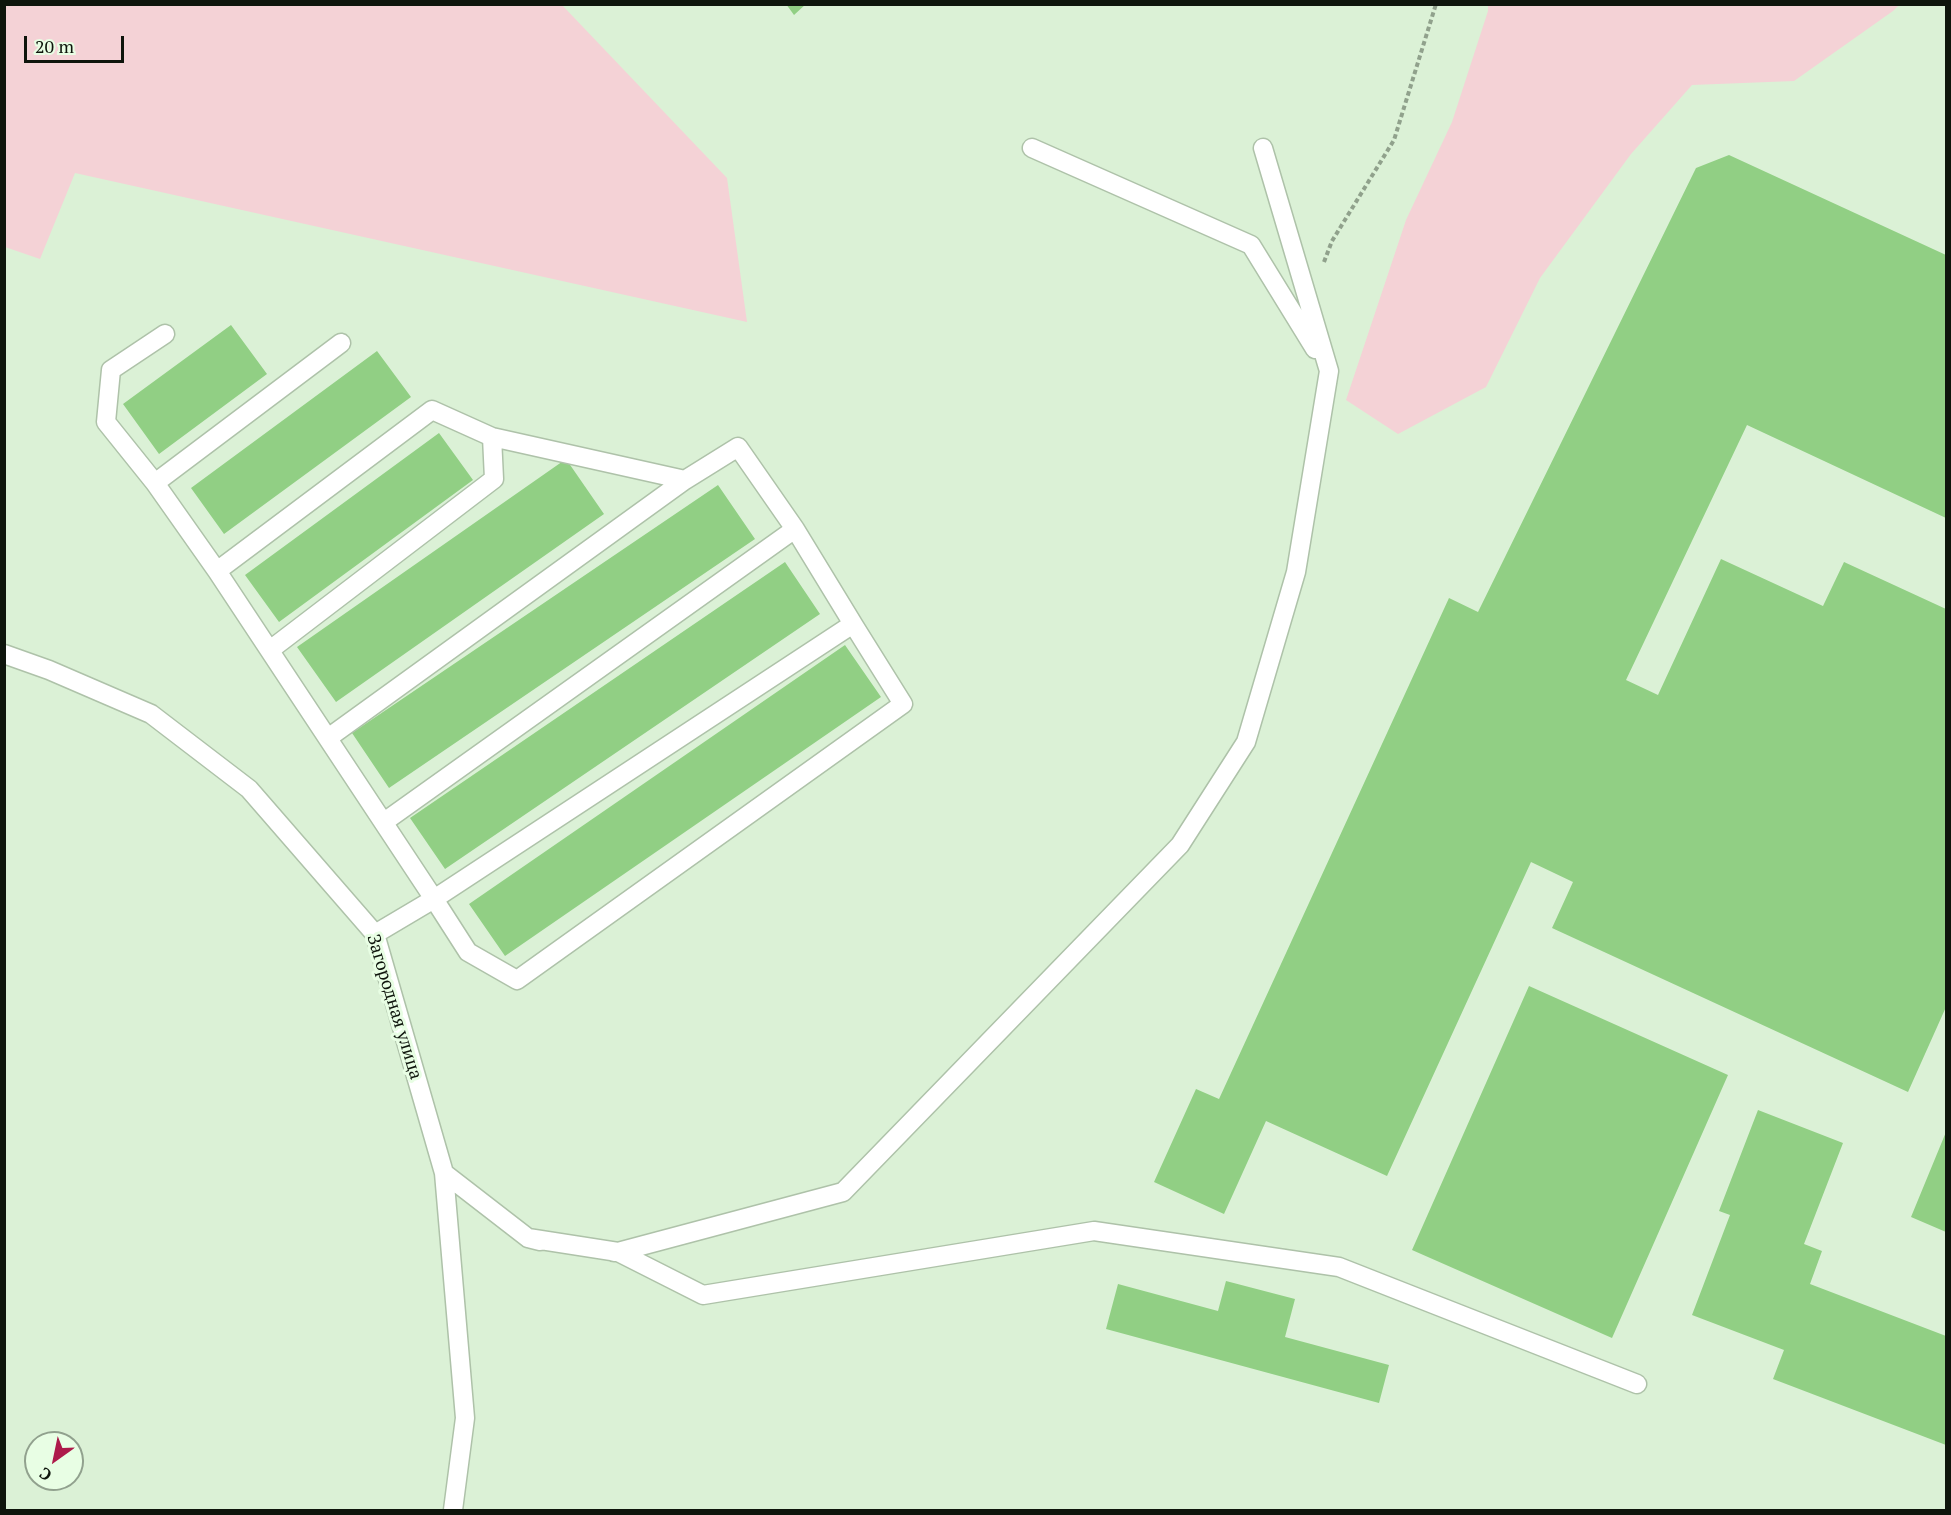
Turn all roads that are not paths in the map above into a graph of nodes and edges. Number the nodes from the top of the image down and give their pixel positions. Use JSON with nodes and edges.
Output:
{"nodes":[{"id":1,"x":1032,"y":148,"type":"dead end"},
{"id":2,"x":1263,"y":148,"type":"dead end"},
{"id":3,"x":165,"y":334,"type":"dead end"},
{"id":4,"x":341,"y":343,"type":"dead end"},
{"id":5,"x":1329,"y":371,"type":"junction"},
{"id":6,"x":492,"y":437,"type":"junction"},
{"id":7,"x":685,"y":480,"type":"junction"},
{"id":8,"x":155,"y":483,"type":"junction"},
{"id":9,"x":795,"y":529,"type":"junction"},
{"id":10,"x":217,"y":571,"type":"junction"},
{"id":11,"x":853,"y":624,"type":"junction"},
{"id":12,"x":270,"y":650,"type":"junction"},
{"id":13,"x":4,"y":654,"type":"edge"},
{"id":14,"x":328,"y":738,"type":"junction"},
{"id":15,"x":384,"y":822,"type":"junction"},
{"id":16,"x":434,"y":898,"type":"junction"},
{"id":17,"x":375,"y":934,"type":"junction"},
{"id":18,"x":444,"y":1173,"type":"junction"},
{"id":19,"x":618,"y":1252,"type":"junction"},
{"id":20,"x":1637,"y":1384,"type":"dead end"},
{"id":21,"x":453,"y":1510,"type":"edge"}],
"edges":[{"from":1,"to":5,"type":"lane"},
{"from":2,"to":5,"type":"lane"},
{"from":3,"to":8,"type":"lane"},
{"from":4,"to":8,"type":"lane"},
{"from":5,"to":19,"type":"lane"},
{"from":6,"to":7,"type":"lane"},
{"from":6,"to":10,"type":"lane"},
{"from":6,"to":12,"type":"lane"},
{"from":7,"to":9,"type":"lane"},
{"from":7,"to":14,"type":"lane"},
{"from":8,"to":10,"type":"lane"},
{"from":9,"to":11,"type":"lane"},
{"from":9,"to":15,"type":"lane"},
{"from":10,"to":12,"type":"lane"},
{"from":11,"to":16,"type":"lane"},
{"from":11,"to":16,"type":"lane"},
{"from":12,"to":14,"type":"lane"},
{"from":13,"to":17,"type":"lane","name":"Загородная улица"},
{"from":14,"to":15,"type":"lane"},
{"from":15,"to":16,"type":"lane"},
{"from":16,"to":17,"type":"lane"},
{"from":17,"to":18,"type":"lane","name":"Загородная улица"},
{"from":18,"to":19,"type":"lane"},
{"from":18,"to":21,"type":"lane","name":"Загородная улица"},
{"from":19,"to":20,"type":"lane"}]}
